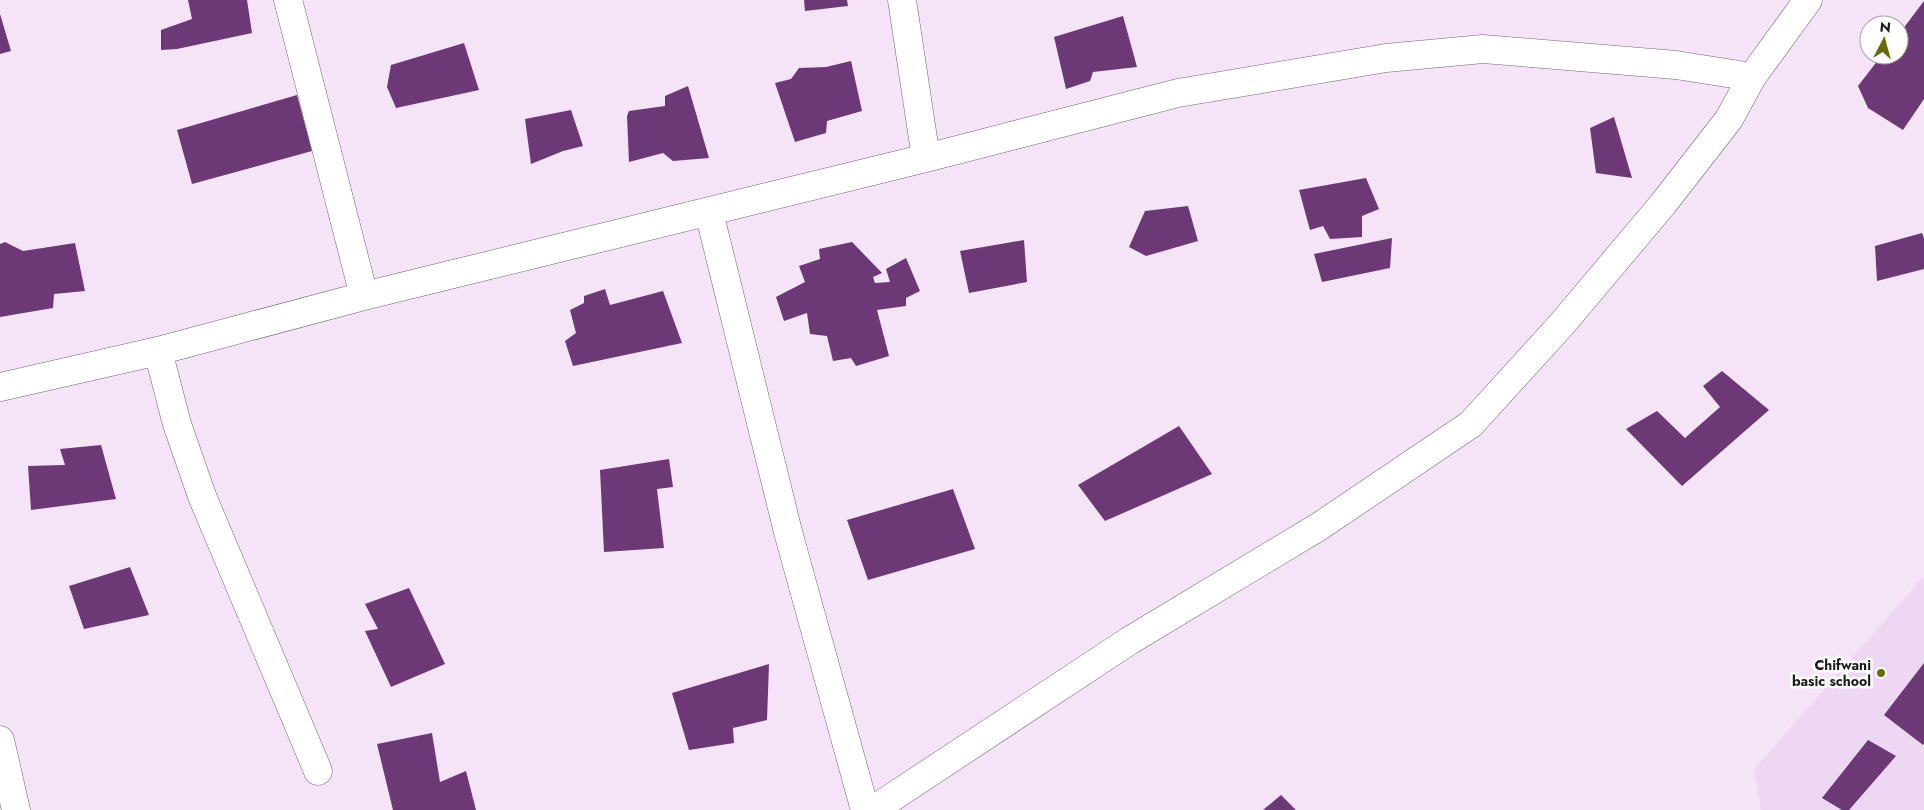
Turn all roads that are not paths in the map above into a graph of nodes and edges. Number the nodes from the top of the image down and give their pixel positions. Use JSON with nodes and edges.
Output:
{"nodes":[{"id":1,"x":288,"y":0,"type":"edge"},
{"id":2,"x":902,"y":0,"type":"edge"},
{"id":3,"x":1808,"y":0,"type":"edge"},
{"id":4,"x":1752,"y":77,"type":"junction"},
{"id":5,"x":926,"y":158,"type":"junction"},
{"id":6,"x":709,"y":212,"type":"junction"},
{"id":7,"x":364,"y":296,"type":"junction"},
{"id":8,"x":158,"y":351,"type":"junction"},
{"id":9,"x":0,"y":387,"type":"edge"},
{"id":10,"x":0,"y":740,"type":"edge"},
{"id":11,"x":318,"y":771,"type":"dead end"},
{"id":12,"x":16,"y":810,"type":"edge"},
{"id":13,"x":865,"y":810,"type":"edge"},
{"id":14,"x":872,"y":810,"type":"edge"}],
"edges":[{"from":1,"to":7,"type":"street"},
{"from":2,"to":5,"type":"street"},
{"from":3,"to":4,"type":"street"},
{"from":4,"to":5,"type":"street"},
{"from":4,"to":14,"type":"street"},
{"from":5,"to":6,"type":"street"},
{"from":6,"to":7,"type":"street"},
{"from":6,"to":13,"type":"street"},
{"from":7,"to":8,"type":"street"},
{"from":8,"to":9,"type":"street"},
{"from":8,"to":11,"type":"street"},
{"from":10,"to":12,"type":"street"}]}
